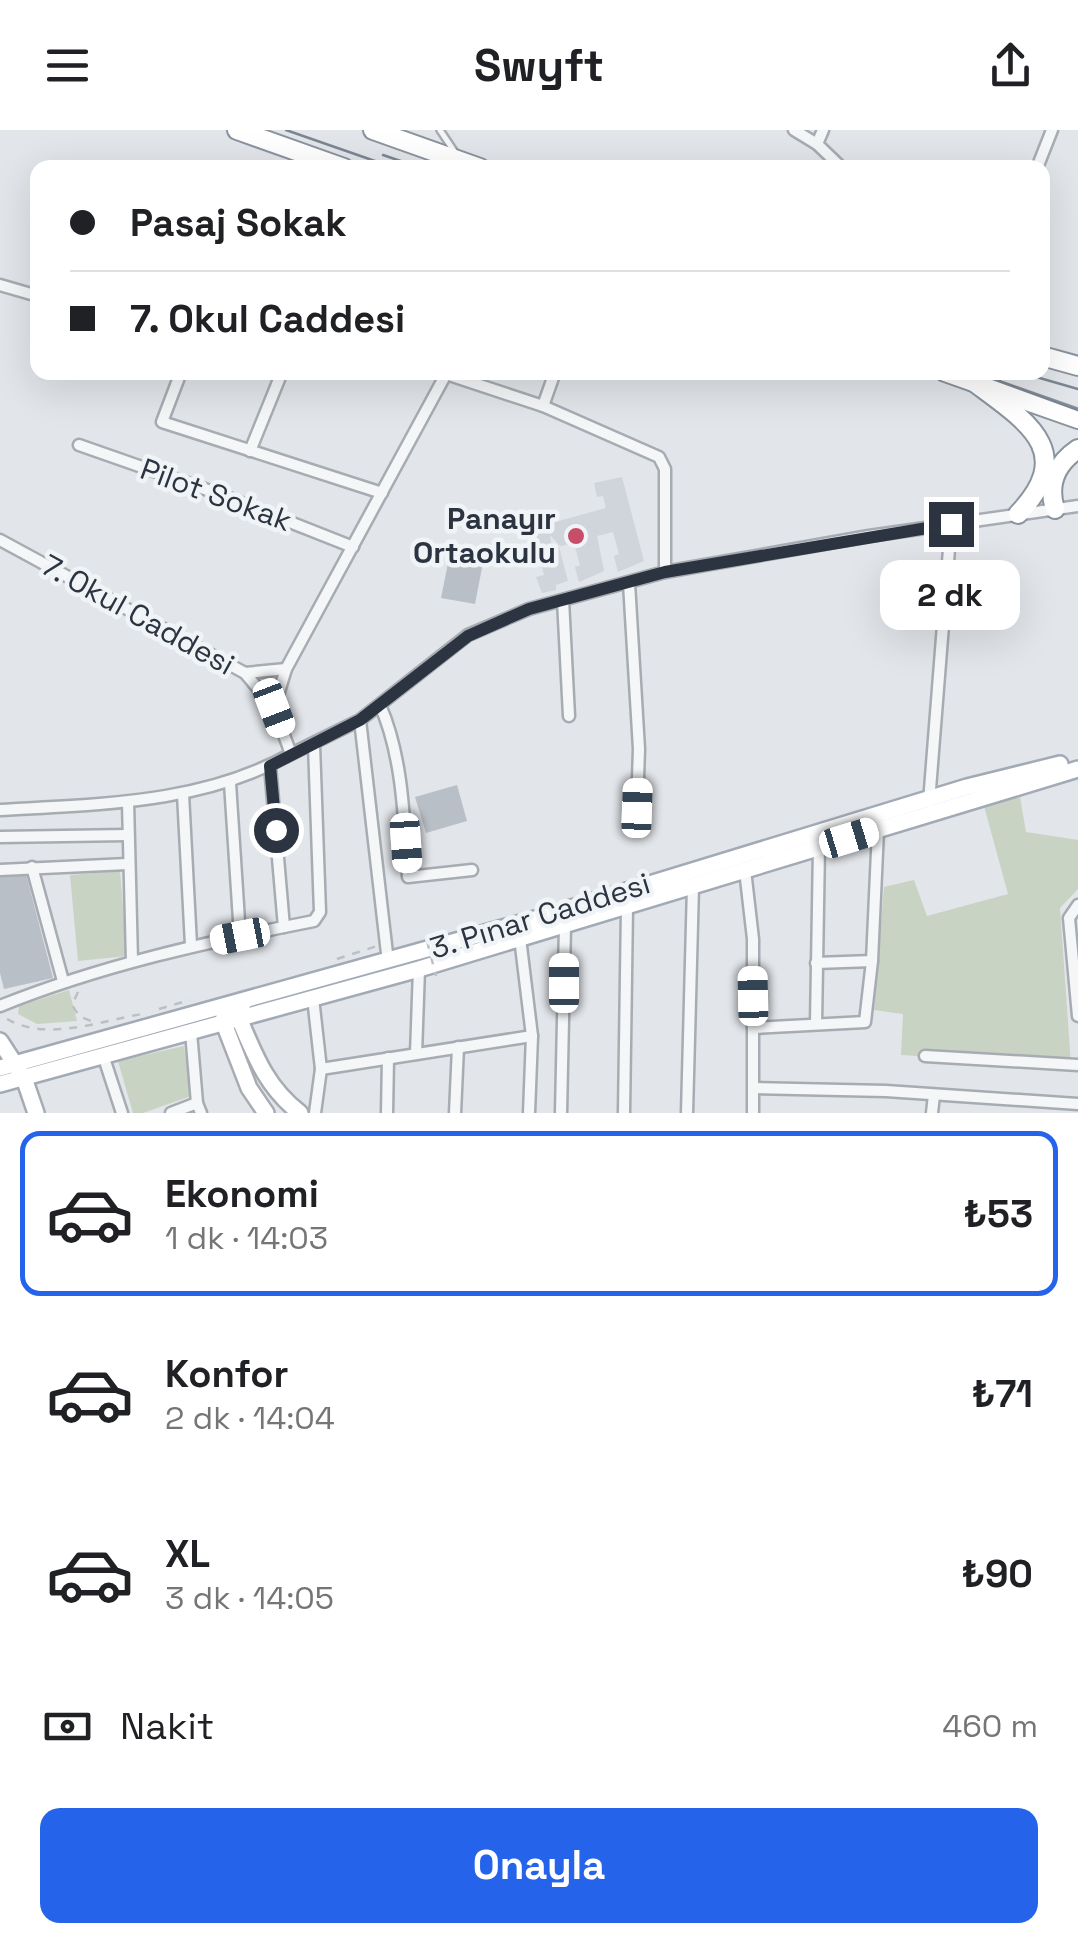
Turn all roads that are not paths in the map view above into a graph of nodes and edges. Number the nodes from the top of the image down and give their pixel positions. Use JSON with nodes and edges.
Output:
{"nodes":[{"id":1,"x":237,"y":130,"type":"edge"},
{"id":2,"x":373,"y":130,"type":"edge"},
{"id":3,"x":440,"y":130,"type":"edge"},
{"id":4,"x":794,"y":130,"type":"edge"},
{"id":5,"x":823,"y":130,"type":"edge"},
{"id":6,"x":1052,"y":130,"type":"edge"},
{"id":7,"x":817,"y":144,"type":"junction"},
{"id":8,"x":321,"y":160,"type":"edge"},
{"id":9,"x":460,"y":160,"type":"joint"},
{"id":10,"x":834,"y":160,"type":"edge"},
{"id":11,"x":1040,"y":160,"type":"edge"},
{"id":12,"x":0,"y":285,"type":"edge"},
{"id":13,"x":30,"y":294,"type":"edge"},
{"id":14,"x":1050,"y":358,"type":"edge"},
{"id":15,"x":1078,"y":366,"type":"edge"},
{"id":16,"x":178,"y":380,"type":"edge"},
{"id":17,"x":279,"y":380,"type":"edge"},
{"id":18,"x":439,"y":380,"type":"edge"},
{"id":19,"x":464,"y":380,"type":"edge"},
{"id":20,"x":553,"y":380,"type":"edge"},
{"id":21,"x":968,"y":380,"type":"edge"},
{"id":22,"x":974,"y":382,"type":"junction"},
{"id":23,"x":544,"y":406,"type":"junction"},
{"id":24,"x":1078,"y":418,"type":"edge"},
{"id":25,"x":79,"y":445,"type":"dead end"},
{"id":26,"x":1078,"y":449,"type":"edge"},
{"id":27,"x":250,"y":450,"type":"junction"},
{"id":28,"x":382,"y":493,"type":"junction"},
{"id":29,"x":1078,"y":506,"type":"edge"},
{"id":30,"x":1040,"y":507,"type":"junction"},
{"id":31,"x":951,"y":524,"type":"junction"},
{"id":32,"x":0,"y":540,"type":"edge"},
{"id":33,"x":353,"y":547,"type":"junction"},
{"id":34,"x":665,"y":572,"type":"junction"},
{"id":35,"x":628,"y":583,"type":"junction"},
{"id":36,"x":563,"y":600,"type":"junction"},
{"id":37,"x":286,"y":669,"type":"junction"},
{"id":38,"x":244,"y":673,"type":"junction"},
{"id":39,"x":380,"y":705,"type":"junction"},
{"id":40,"x":274,"y":708,"type":"junction"},
{"id":41,"x":569,"y":716,"type":"dead end"},
{"id":42,"x":360,"y":720,"type":"junction"},
{"id":43,"x":314,"y":744,"type":"junction"},
{"id":44,"x":292,"y":754,"type":"junction"},
{"id":45,"x":1078,"y":759,"type":"edge"},
{"id":46,"x":270,"y":766,"type":"junction"},
{"id":47,"x":1078,"y":769,"type":"edge"},
{"id":48,"x":230,"y":783,"type":"junction"},
{"id":49,"x":183,"y":794,"type":"junction"},
{"id":50,"x":128,"y":802,"type":"junction"},
{"id":51,"x":928,"y":806,"type":"junction"},
{"id":52,"x":637,"y":808,"type":"dead end"},
{"id":53,"x":0,"y":810,"type":"edge"},
{"id":54,"x":878,"y":830,"type":"junction"},
{"id":55,"x":127,"y":834,"type":"junction"},
{"id":56,"x":0,"y":837,"type":"edge"},
{"id":57,"x":819,"y":847,"type":"junction"},
{"id":58,"x":127,"y":864,"type":"junction"},
{"id":59,"x":32,"y":867,"type":"junction"},
{"id":60,"x":0,"y":870,"type":"edge"},
{"id":61,"x":472,"y":870,"type":"dead end"},
{"id":62,"x":745,"y":870,"type":"junction"},
{"id":63,"x":693,"y":886,"type":"junction"},
{"id":64,"x":1078,"y":904,"type":"edge"},
{"id":65,"x":627,"y":907,"type":"junction"},
{"id":66,"x":565,"y":926,"type":"junction"},
{"id":67,"x":284,"y":927,"type":"junction"},
{"id":68,"x":240,"y":936,"type":"junction"},
{"id":69,"x":520,"y":938,"type":"junction"},
{"id":70,"x":191,"y":945,"type":"junction"},
{"id":71,"x":872,"y":961,"type":"junction"},
{"id":72,"x":132,"y":962,"type":"junction"},
{"id":73,"x":388,"y":962,"type":"junction"},
{"id":74,"x":816,"y":964,"type":"junction"},
{"id":75,"x":419,"y":969,"type":"junction"},
{"id":76,"x":63,"y":981,"type":"junction"},
{"id":77,"x":269,"y":996,"type":"junction"},
{"id":78,"x":314,"y":998,"type":"junction"},
{"id":79,"x":0,"y":1006,"type":"edge"},
{"id":80,"x":202,"y":1013,"type":"junction"},
{"id":81,"x":1078,"y":1016,"type":"edge"},
{"id":82,"x":229,"y":1018,"type":"junction"},
{"id":83,"x":816,"y":1024,"type":"junction"},
{"id":84,"x":753,"y":1028,"type":"junction"},
{"id":85,"x":2,"y":1031,"type":"edge"},
{"id":86,"x":190,"y":1032,"type":"junction"},
{"id":87,"x":532,"y":1036,"type":"junction"},
{"id":88,"x":458,"y":1048,"type":"junction"},
{"id":89,"x":416,"y":1054,"type":"junction"},
{"id":90,"x":104,"y":1056,"type":"junction"},
{"id":91,"x":924,"y":1056,"type":"dead end"},
{"id":92,"x":34,"y":1058,"type":"junction"},
{"id":93,"x":388,"y":1058,"type":"junction"},
{"id":94,"x":1078,"y":1065,"type":"edge"},
{"id":95,"x":321,"y":1069,"type":"junction"},
{"id":96,"x":8,"y":1075,"type":"edge"},
{"id":97,"x":754,"y":1088,"type":"junction"},
{"id":98,"x":934,"y":1095,"type":"junction"},
{"id":99,"x":1078,"y":1104,"type":"edge"},
{"id":100,"x":199,"y":1108,"type":"edge"},
{"id":101,"x":122,"y":1113,"type":"edge"},
{"id":102,"x":171,"y":1113,"type":"edge"},
{"id":103,"x":266,"y":1113,"type":"edge"},
{"id":104,"x":300,"y":1113,"type":"edge"},
{"id":105,"x":314,"y":1113,"type":"edge"},
{"id":106,"x":386,"y":1113,"type":"edge"},
{"id":107,"x":455,"y":1113,"type":"edge"},
{"id":108,"x":529,"y":1113,"type":"edge"},
{"id":109,"x":562,"y":1113,"type":"edge"},
{"id":110,"x":624,"y":1113,"type":"edge"},
{"id":111,"x":687,"y":1113,"type":"edge"},
{"id":112,"x":753,"y":1113,"type":"edge"},
{"id":113,"x":932,"y":1113,"type":"edge"}],
"edges":[{"from":1,"to":8,"type":"highway"},
{"from":2,"to":9,"type":"highway"},
{"from":3,"to":9,"type":"lane"},
{"from":4,"to":7,"type":"street"},
{"from":5,"to":7,"type":"street"},
{"from":6,"to":11,"type":"street"},
{"from":7,"to":10,"type":"street"},
{"from":12,"to":13,"type":"street"},
{"from":14,"to":15,"type":"highway"},
{"from":16,"to":27,"type":"street"},
{"from":17,"to":27,"type":"street"},
{"from":18,"to":28,"type":"street"},
{"from":19,"to":23,"type":"street"},
{"from":20,"to":23,"type":"street"},
{"from":21,"to":22,"type":"highway"},
{"from":22,"to":24,"type":"highway"},
{"from":22,"to":30,"type":"highway"},
{"from":23,"to":34,"type":"street"},
{"from":25,"to":33,"type":"street","name":"Pilot Sokak"},
{"from":26,"to":30,"type":"highway"},
{"from":27,"to":28,"type":"street"},
{"from":28,"to":33,"type":"street"},
{"from":29,"to":30,"type":"street"},
{"from":30,"to":31,"type":"street"},
{"from":31,"to":34,"type":"street"},
{"from":31,"to":51,"type":"street"},
{"from":32,"to":38,"type":"street","name":"7. Okul Caddesi"},
{"from":33,"to":37,"type":"street"},
{"from":34,"to":35,"type":"street"},
{"from":35,"to":36,"type":"street"},
{"from":35,"to":52,"type":"street"},
{"from":36,"to":39,"type":"street"},
{"from":36,"to":41,"type":"street"},
{"from":37,"to":38,"type":"street"},
{"from":37,"to":40,"type":"street"},
{"from":38,"to":40,"type":"street","name":"7. Okul Caddesi"},
{"from":39,"to":42,"type":"street"},
{"from":39,"to":61,"type":"street"},
{"from":40,"to":44,"type":"street","name":"7. Okul Caddesi"},
{"from":42,"to":43,"type":"street"},
{"from":42,"to":73,"type":"street"},
{"from":43,"to":44,"type":"street"},
{"from":43,"to":67,"type":"street"},
{"from":44,"to":46,"type":"street"},
{"from":45,"to":51,"type":"main road","name":"3. Pınar Caddesi"},
{"from":46,"to":48,"type":"street"},
{"from":46,"to":67,"type":"street"},
{"from":47,"to":51,"type":"main road","name":"3. Pınar Caddesi"},
{"from":48,"to":49,"type":"street"},
{"from":48,"to":68,"type":"street"},
{"from":49,"to":50,"type":"street"},
{"from":49,"to":70,"type":"street"},
{"from":50,"to":53,"type":"street"},
{"from":50,"to":55,"type":"street"},
{"from":51,"to":54,"type":"main road","name":"3. Pınar Caddesi"},
{"from":51,"to":73,"type":"main road","name":"3. Pınar Caddesi"},
{"from":54,"to":57,"type":"main road","name":"3. Pınar Caddesi"},
{"from":54,"to":71,"type":"street"},
{"from":55,"to":56,"type":"street"},
{"from":55,"to":58,"type":"street"},
{"from":57,"to":62,"type":"main road","name":"3. Pınar Caddesi"},
{"from":57,"to":74,"type":"street"},
{"from":58,"to":59,"type":"street"},
{"from":58,"to":72,"type":"street"},
{"from":59,"to":60,"type":"street"},
{"from":59,"to":76,"type":"street"},
{"from":62,"to":63,"type":"main road","name":"3. Pınar Caddesi"},
{"from":62,"to":84,"type":"street"},
{"from":63,"to":65,"type":"main road","name":"3. Pınar Caddesi"},
{"from":63,"to":111,"type":"street"},
{"from":64,"to":81,"type":"street"},
{"from":65,"to":66,"type":"main road","name":"3. Pınar Caddesi"},
{"from":65,"to":110,"type":"street"},
{"from":66,"to":69,"type":"main road","name":"3. Pınar Caddesi"},
{"from":66,"to":109,"type":"street"},
{"from":67,"to":68,"type":"street"},
{"from":68,"to":70,"type":"street"},
{"from":69,"to":75,"type":"main road","name":"3. Pınar Caddesi"},
{"from":69,"to":87,"type":"street"},
{"from":70,"to":72,"type":"street"},
{"from":71,"to":74,"type":"street"},
{"from":71,"to":83,"type":"street"},
{"from":72,"to":76,"type":"street"},
{"from":73,"to":77,"type":"main road","name":"3. Pınar Caddesi"},
{"from":74,"to":83,"type":"street"},
{"from":75,"to":78,"type":"main road","name":"3. Pınar Caddesi"},
{"from":75,"to":89,"type":"street"},
{"from":76,"to":79,"type":"street"},
{"from":77,"to":80,"type":"main road","name":"3. Pınar Caddesi"},
{"from":77,"to":82,"type":"main road"},
{"from":78,"to":82,"type":"main road","name":"3. Pınar Caddesi"},
{"from":78,"to":95,"type":"street"},
{"from":80,"to":82,"type":"main road"},
{"from":80,"to":92,"type":"main road","name":"3. Pınar Caddesi"},
{"from":82,"to":86,"type":"main road"},
{"from":82,"to":103,"type":"main road"},
{"from":82,"to":104,"type":"main road"},
{"from":83,"to":84,"type":"street"},
{"from":84,"to":97,"type":"street"},
{"from":85,"to":92,"type":"main road"},
{"from":85,"to":96,"type":"main road"},
{"from":86,"to":90,"type":"main road"},
{"from":86,"to":100,"type":"street"},
{"from":87,"to":88,"type":"street"},
{"from":87,"to":108,"type":"street"},
{"from":88,"to":89,"type":"street"},
{"from":88,"to":107,"type":"street"},
{"from":89,"to":93,"type":"street"},
{"from":90,"to":96,"type":"main road"},
{"from":90,"to":101,"type":"street"},
{"from":91,"to":94,"type":"street"},
{"from":92,"to":96,"type":"main road","name":"3. Pınar Caddesi"},
{"from":93,"to":95,"type":"street"},
{"from":93,"to":106,"type":"street"},
{"from":95,"to":105,"type":"street"},
{"from":97,"to":98,"type":"street"},
{"from":97,"to":112,"type":"street"},
{"from":98,"to":99,"type":"street"},
{"from":98,"to":113,"type":"street"},
{"from":100,"to":102,"type":"street"}]}
